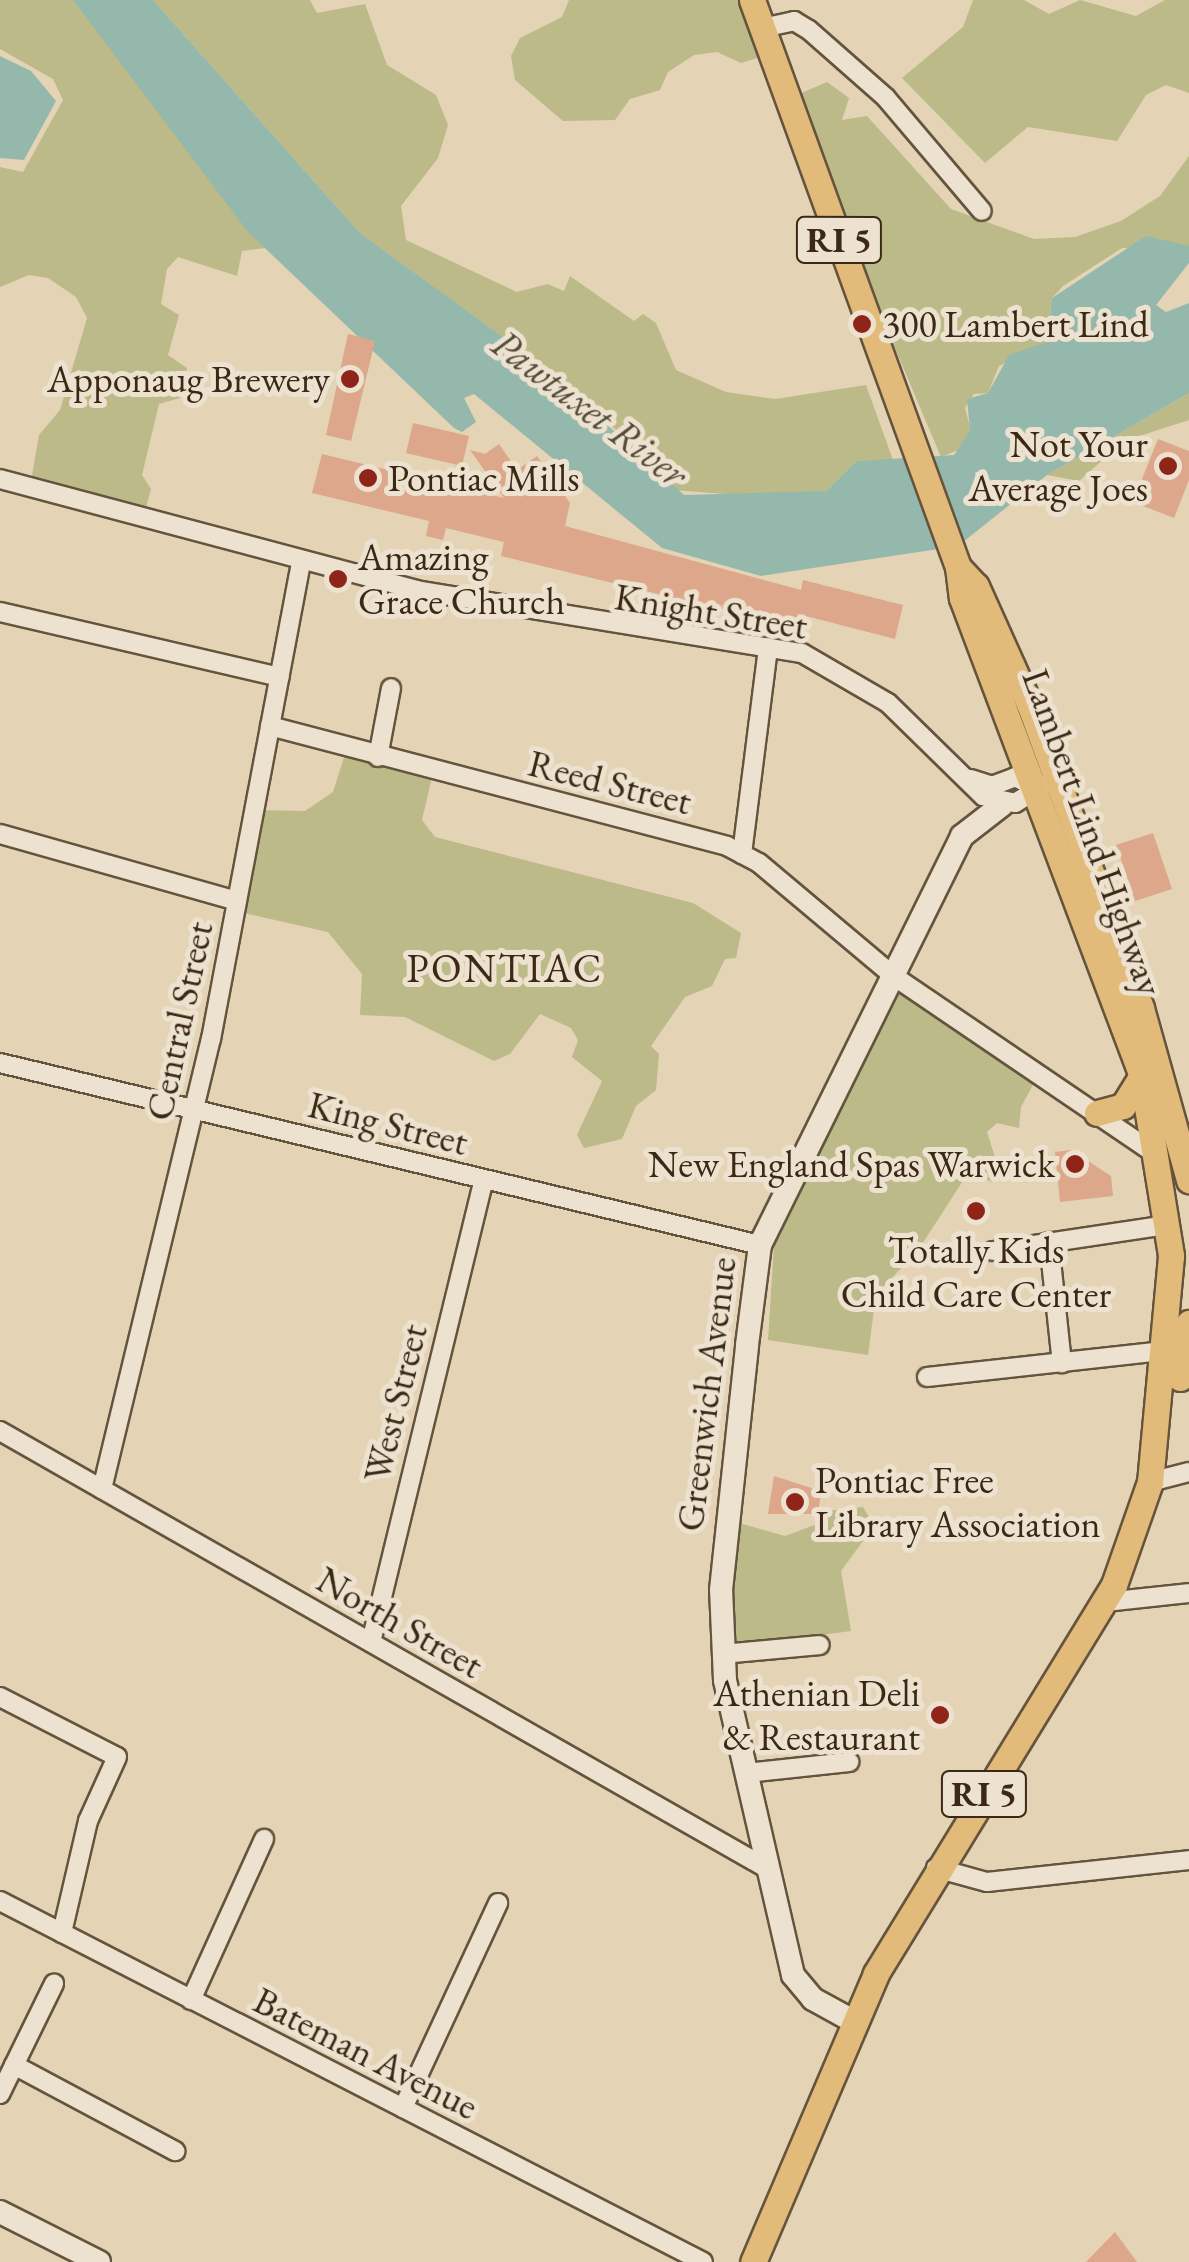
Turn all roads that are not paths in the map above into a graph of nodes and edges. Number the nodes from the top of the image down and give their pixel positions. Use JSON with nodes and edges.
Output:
{"nodes":[{"id":1,"x":752,"y":0,"type":"edge"},
{"id":2,"x":762,"y":28,"type":"junction"},
{"id":3,"x":982,"y":211,"type":"dead end"},
{"id":4,"x":0,"y":479,"type":"edge"},
{"id":5,"x":300,"y":562,"type":"junction"},
{"id":6,"x":0,"y":612,"type":"edge"},
{"id":7,"x":768,"y":648,"type":"junction"},
{"id":8,"x":280,"y":677,"type":"junction"},
{"id":9,"x":391,"y":688,"type":"dead end"},
{"id":10,"x":270,"y":726,"type":"junction"},
{"id":11,"x":378,"y":757,"type":"junction"},
{"id":12,"x":968,"y":778,"type":"junction"},
{"id":13,"x":1046,"y":785,"type":"junction"},
{"id":14,"x":1002,"y":805,"type":"junction"},
{"id":15,"x":0,"y":834,"type":"edge"},
{"id":16,"x":742,"y":854,"type":"junction"},
{"id":17,"x":237,"y":901,"type":"junction"},
{"id":18,"x":895,"y":978,"type":"junction"},
{"id":19,"x":0,"y":1063,"type":"edge"},
{"id":20,"x":1142,"y":1076,"type":"junction"},
{"id":21,"x":195,"y":1107,"type":"junction"},
{"id":22,"x":1097,"y":1113,"type":"junction"},
{"id":23,"x":1158,"y":1156,"type":"junction"},
{"id":24,"x":1188,"y":1172,"type":"edge"},
{"id":25,"x":484,"y":1180,"type":"junction"},
{"id":26,"x":1167,"y":1225,"type":"junction"},
{"id":27,"x":1049,"y":1242,"type":"junction"},
{"id":28,"x":760,"y":1245,"type":"junction"},
{"id":29,"x":993,"y":1250,"type":"dead end"},
{"id":30,"x":1189,"y":1323,"type":"edge"},
{"id":31,"x":1162,"y":1351,"type":"dead end"},
{"id":32,"x":1062,"y":1364,"type":"junction"},
{"id":33,"x":927,"y":1377,"type":"dead end"},
{"id":34,"x":0,"y":1430,"type":"edge"},
{"id":35,"x":1189,"y":1472,"type":"edge"},
{"id":36,"x":1150,"y":1482,"type":"junction"},
{"id":37,"x":102,"y":1489,"type":"junction"},
{"id":38,"x":1189,"y":1593,"type":"edge"},
{"id":39,"x":1105,"y":1602,"type":"junction"},
{"id":40,"x":371,"y":1642,"type":"junction"},
{"id":41,"x":820,"y":1645,"type":"dead end"},
{"id":42,"x":723,"y":1654,"type":"junction"},
{"id":43,"x":0,"y":1696,"type":"edge"},
{"id":44,"x":848,"y":1762,"type":"dead end"},
{"id":45,"x":746,"y":1773,"type":"junction"},
{"id":46,"x":264,"y":1839,"type":"dead end"},
{"id":47,"x":1189,"y":1860,"type":"edge"},
{"id":48,"x":768,"y":1868,"type":"junction"},
{"id":49,"x":936,"y":1868,"type":"junction"},
{"id":50,"x":0,"y":1901,"type":"edge"},
{"id":51,"x":498,"y":1904,"type":"dead end"},
{"id":52,"x":62,"y":1933,"type":"junction"},
{"id":53,"x":54,"y":1984,"type":"dead end"},
{"id":54,"x":191,"y":2000,"type":"junction"},
{"id":55,"x":853,"y":2020,"type":"junction"},
{"id":56,"x":14,"y":2065,"type":"junction"},
{"id":57,"x":0,"y":2094,"type":"edge"},
{"id":58,"x":403,"y":2108,"type":"junction"},
{"id":59,"x":176,"y":2151,"type":"dead end"},
{"id":60,"x":0,"y":2212,"type":"edge"},
{"id":61,"x":100,"y":2262,"type":"edge"},
{"id":62,"x":702,"y":2262,"type":"edge"},
{"id":63,"x":753,"y":2262,"type":"edge"}],
"edges":[{"from":1,"to":2,"type":"main road","number":"RI 5"},
{"from":2,"to":3,"type":"street"},
{"from":2,"to":13,"type":"main road","name":"Lambert Lind Highway","number":"RI 5"},
{"from":4,"to":5,"type":"street","name":"Knight Street"},
{"from":5,"to":7,"type":"street","name":"Knight Street"},
{"from":5,"to":8,"type":"street","name":"Central Street"},
{"from":6,"to":8,"type":"street"},
{"from":7,"to":12,"type":"street","name":"Knight Street"},
{"from":7,"to":16,"type":"street"},
{"from":8,"to":10,"type":"street","name":"Central Street"},
{"from":9,"to":11,"type":"street"},
{"from":10,"to":11,"type":"street","name":"Reed Street"},
{"from":10,"to":17,"type":"street","name":"Central Street"},
{"from":11,"to":16,"type":"street","name":"Reed Street"},
{"from":12,"to":13,"type":"street"},
{"from":12,"to":14,"type":"street","name":"Knight Street"},
{"from":13,"to":14,"type":"street"},
{"from":13,"to":20,"type":"main road","name":"Lambert Lind Highway","number":"RI 5"},
{"from":13,"to":24,"type":"main road","name":"Lambert Lind Highway","number":"RI 5"},
{"from":14,"to":18,"type":"street","name":"Greenwich Avenue"},
{"from":15,"to":17,"type":"street"},
{"from":16,"to":18,"type":"street","name":"Reed Street"},
{"from":17,"to":21,"type":"street","name":"Central Street"},
{"from":18,"to":22,"type":"street","name":"Reed Street"},
{"from":18,"to":28,"type":"street","name":"Greenwich Avenue"},
{"from":19,"to":21,"type":"street","name":"King Street"},
{"from":20,"to":22,"type":"main road"},
{"from":20,"to":23,"type":"main road","name":"Lambert Lind Highway","number":"RI 5"},
{"from":21,"to":25,"type":"street","name":"King Street"},
{"from":21,"to":37,"type":"street","name":"Central Street"},
{"from":22,"to":23,"type":"street","name":"Reed Street"},
{"from":23,"to":24,"type":"street"},
{"from":23,"to":26,"type":"main road","name":"Lambert Lind Highway","number":"RI 5"},
{"from":25,"to":28,"type":"street","name":"King Street"},
{"from":25,"to":40,"type":"street","name":"West Street"},
{"from":26,"to":27,"type":"street"},
{"from":26,"to":36,"type":"main road","name":"Lambert Lind Highway","number":"RI 5"},
{"from":27,"to":29,"type":"street"},
{"from":27,"to":32,"type":"street"},
{"from":28,"to":42,"type":"street","name":"Greenwich Avenue"},
{"from":30,"to":36,"type":"main road","name":"Lambert Lind Highway","number":"RI 5"},
{"from":31,"to":32,"type":"street"},
{"from":32,"to":33,"type":"street"},
{"from":34,"to":37,"type":"street","name":"North Street"},
{"from":35,"to":36,"type":"street"},
{"from":36,"to":39,"type":"main road","name":"Lambert Lind Highway","number":"RI 5"},
{"from":37,"to":40,"type":"street","name":"North Street"},
{"from":38,"to":39,"type":"street"},
{"from":39,"to":49,"type":"main road","name":"Lambert Lind Highway","number":"RI 5"},
{"from":40,"to":48,"type":"street","name":"North Street"},
{"from":41,"to":42,"type":"street"},
{"from":42,"to":45,"type":"street","name":"Greenwich Avenue"},
{"from":43,"to":52,"type":"street"},
{"from":44,"to":45,"type":"street"},
{"from":45,"to":48,"type":"street","name":"Greenwich Avenue"},
{"from":46,"to":54,"type":"street"},
{"from":47,"to":49,"type":"street"},
{"from":48,"to":55,"type":"street","name":"Greenwich Avenue"},
{"from":49,"to":55,"type":"main road","name":"Lambert Lind Highway","number":"RI 5"},
{"from":50,"to":52,"type":"street","name":"Bateman Avenue"},
{"from":51,"to":58,"type":"street"},
{"from":52,"to":54,"type":"street","name":"Bateman Avenue"},
{"from":53,"to":56,"type":"street"},
{"from":54,"to":58,"type":"street","name":"Bateman Avenue"},
{"from":55,"to":63,"type":"main road","name":"Lambert Lind Highway","number":"RI 5"},
{"from":56,"to":57,"type":"street"},
{"from":56,"to":59,"type":"street"},
{"from":58,"to":62,"type":"street","name":"Bateman Avenue"},
{"from":60,"to":61,"type":"street"}]}
